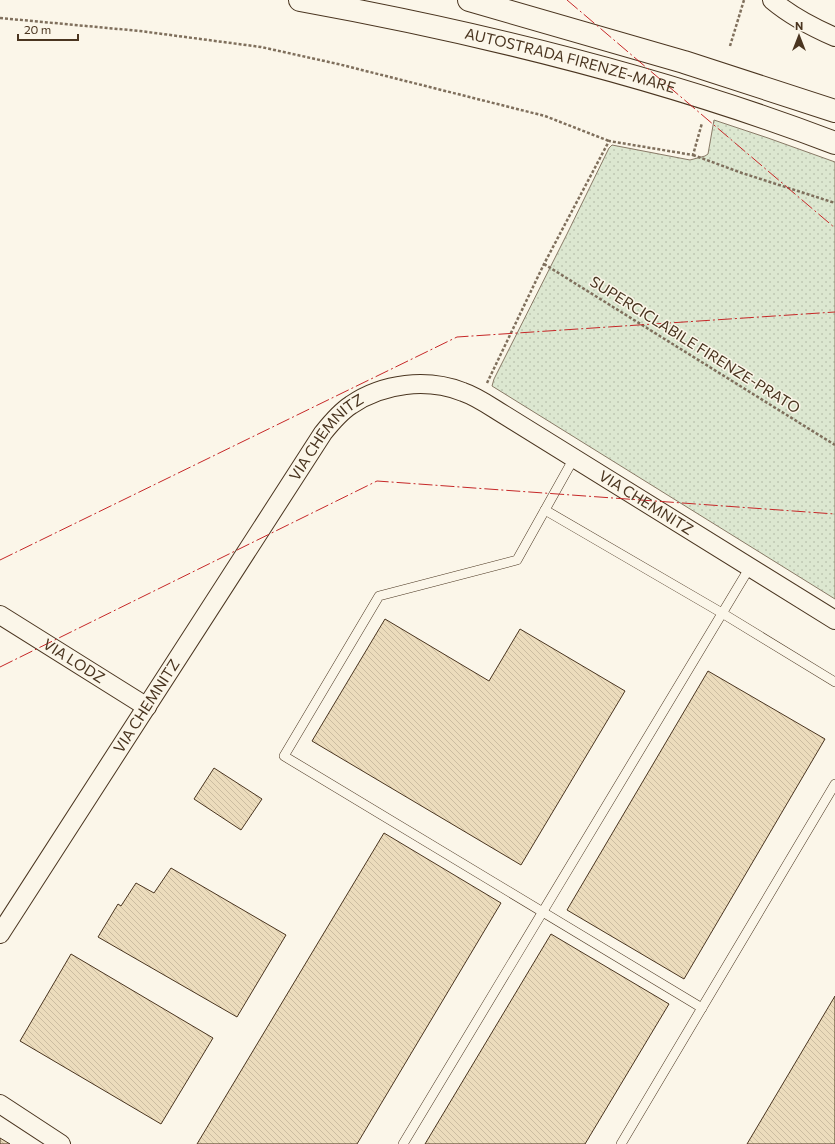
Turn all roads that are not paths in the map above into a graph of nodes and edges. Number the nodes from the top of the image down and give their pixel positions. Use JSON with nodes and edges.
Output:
{"nodes":[{"id":1,"x":300,"y":0,"type":"edge"},
{"id":2,"x":469,"y":0,"type":"edge"},
{"id":3,"x":772,"y":0,"type":"edge"},
{"id":4,"x":835,"y":37,"type":"edge"},
{"id":5,"x":835,"y":111,"type":"edge"},
{"id":6,"x":835,"y":143,"type":"edge"},
{"id":7,"x":574,"y":458,"type":"junction"},
{"id":8,"x":545,"y":510,"type":"junction"},
{"id":9,"x":750,"y":567,"type":"junction"},
{"id":10,"x":722,"y":613,"type":"junction"},
{"id":11,"x":0,"y":615,"type":"edge"},
{"id":12,"x":835,"y":620,"type":"edge"},
{"id":13,"x":835,"y":682,"type":"edge"},
{"id":14,"x":147,"y":707,"type":"junction"},
{"id":15,"x":835,"y":784,"type":"edge"},
{"id":16,"x":542,"y":912,"type":"junction"},
{"id":17,"x":0,"y":934,"type":"edge"},
{"id":18,"x":702,"y":1008,"type":"junction"},
{"id":19,"x":0,"y":1104,"type":"edge"},
{"id":20,"x":61,"y":1144,"type":"edge"},
{"id":21,"x":403,"y":1144,"type":"edge"},
{"id":22,"x":621,"y":1144,"type":"edge"}],
"edges":[{"from":1,"to":6,"type":"highway","name":"AUTOSTRADA FIRENZE-MARE"},
{"from":2,"to":5,"type":"highway","name":"AUTOSTRADA FIRENZE-MARE"},
{"from":3,"to":4,"type":"street"},
{"from":7,"to":8,"type":"lane"},
{"from":7,"to":9,"type":"street","name":"VIA CHEMNITZ"},
{"from":7,"to":14,"type":"street","name":"VIA CHEMNITZ"},
{"from":8,"to":10,"type":"lane"},
{"from":8,"to":16,"type":"lane"},
{"from":9,"to":10,"type":"lane"},
{"from":9,"to":12,"type":"street","name":"VIA CHEMNITZ"},
{"from":10,"to":13,"type":"lane"},
{"from":10,"to":16,"type":"lane"},
{"from":11,"to":14,"type":"street","name":"VIA LODZ"},
{"from":14,"to":17,"type":"street","name":"VIA CHEMNITZ"},
{"from":15,"to":18,"type":"lane"},
{"from":16,"to":18,"type":"lane"},
{"from":16,"to":21,"type":"lane"},
{"from":18,"to":22,"type":"lane"},
{"from":19,"to":20,"type":"street"}]}
